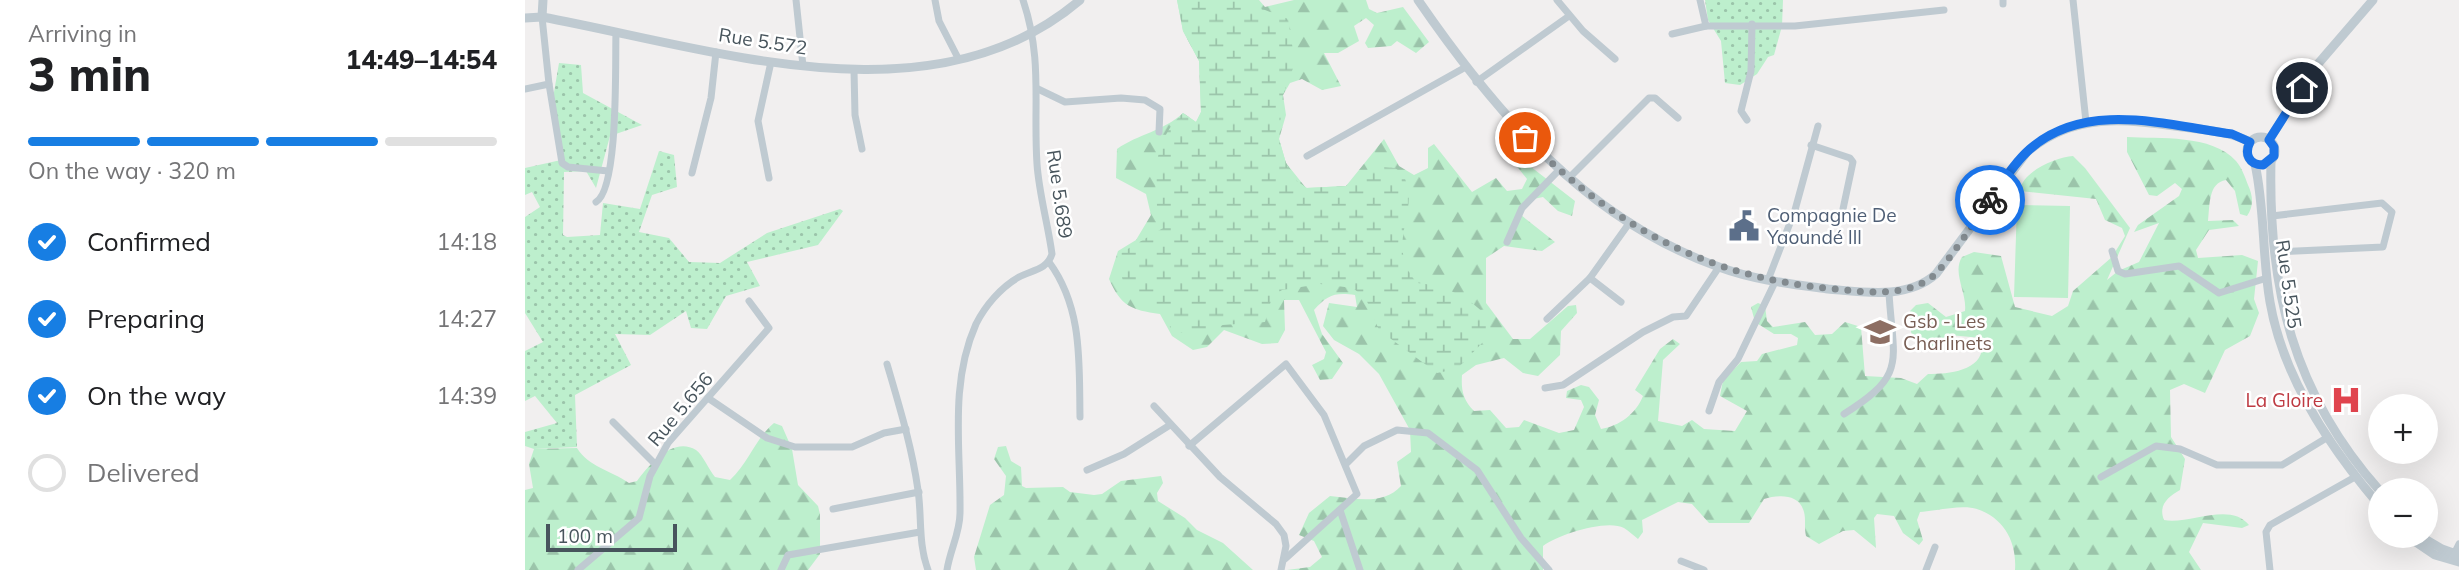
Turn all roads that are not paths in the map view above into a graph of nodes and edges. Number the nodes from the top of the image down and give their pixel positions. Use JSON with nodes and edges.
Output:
{"nodes":[{"id":1,"x":543,"y":0,"type":"edge"},
{"id":2,"x":796,"y":0,"type":"edge"},
{"id":3,"x":935,"y":0,"type":"edge"},
{"id":4,"x":1023,"y":0,"type":"edge"},
{"id":5,"x":1080,"y":0,"type":"edge"},
{"id":6,"x":1418,"y":0,"type":"edge"},
{"id":7,"x":1557,"y":0,"type":"edge"},
{"id":8,"x":1700,"y":0,"type":"edge"},
{"id":9,"x":2073,"y":0,"type":"edge"},
{"id":10,"x":2373,"y":0,"type":"edge"},
{"id":11,"x":1944,"y":10,"type":"dead end"},
{"id":12,"x":1569,"y":16,"type":"junction"},
{"id":13,"x":525,"y":18,"type":"edge"},
{"id":14,"x":542,"y":18,"type":"junction"},
{"id":15,"x":1752,"y":24,"type":"junction"},
{"id":16,"x":1706,"y":26,"type":"junction"},
{"id":17,"x":616,"y":32,"type":"junction"},
{"id":18,"x":1034,"y":33,"type":"junction"},
{"id":19,"x":1672,"y":34,"type":"dead end"},
{"id":20,"x":716,"y":52,"type":"junction"},
{"id":21,"x":958,"y":58,"type":"junction"},
{"id":22,"x":1615,"y":60,"type":"dead end"},
{"id":23,"x":771,"y":62,"type":"junction"},
{"id":24,"x":803,"y":66,"type":"junction"},
{"id":25,"x":1464,"y":68,"type":"junction"},
{"id":26,"x":854,"y":70,"type":"junction"},
{"id":27,"x":1476,"y":82,"type":"junction"},
{"id":28,"x":549,"y":83,"type":"junction"},
{"id":29,"x":525,"y":89,"type":"edge"},
{"id":30,"x":1038,"y":89,"type":"junction"},
{"id":31,"x":1678,"y":118,"type":"dead end"},
{"id":32,"x":1747,"y":120,"type":"dead end"},
{"id":33,"x":2086,"y":122,"type":"junction"},
{"id":34,"x":1818,"y":126,"type":"dead end"},
{"id":35,"x":1159,"y":132,"type":"dead end"},
{"id":36,"x":2269,"y":140,"type":"junction"},
{"id":37,"x":2250,"y":142,"type":"junction"},
{"id":38,"x":1811,"y":145,"type":"junction"},
{"id":39,"x":862,"y":149,"type":"dead end"},
{"id":40,"x":1307,"y":156,"type":"dead end"},
{"id":41,"x":2271,"y":161,"type":"junction"},
{"id":42,"x":2255,"y":164,"type":"junction"},
{"id":43,"x":1560,"y":170,"type":"junction"},
{"id":44,"x":608,"y":171,"type":"junction"},
{"id":45,"x":692,"y":173,"type":"dead end"},
{"id":46,"x":1570,"y":177,"type":"junction"},
{"id":47,"x":768,"y":178,"type":"dead end"},
{"id":48,"x":596,"y":202,"type":"dead end"},
{"id":49,"x":1843,"y":209,"type":"dead end"},
{"id":50,"x":2272,"y":216,"type":"junction"},
{"id":51,"x":1630,"y":222,"type":"junction"},
{"id":52,"x":1507,"y":242,"type":"dead end"},
{"id":53,"x":2112,"y":251,"type":"dead end"},
{"id":54,"x":2276,"y":252,"type":"junction"},
{"id":55,"x":1049,"y":262,"type":"junction"},
{"id":56,"x":1719,"y":267,"type":"junction"},
{"id":57,"x":1590,"y":278,"type":"junction"},
{"id":58,"x":2267,"y":278,"type":"junction"},
{"id":59,"x":1771,"y":281,"type":"junction"},
{"id":60,"x":1889,"y":293,"type":"junction"},
{"id":61,"x":748,"y":301,"type":"dead end"},
{"id":62,"x":1621,"y":302,"type":"dead end"},
{"id":63,"x":1547,"y":319,"type":"dead end"},
{"id":64,"x":887,"y":364,"type":"dead end"},
{"id":65,"x":1545,"y":388,"type":"dead end"},
{"id":66,"x":708,"y":398,"type":"junction"},
{"id":67,"x":1154,"y":406,"type":"dead end"},
{"id":68,"x":1709,"y":411,"type":"dead end"},
{"id":69,"x":1844,"y":414,"type":"dead end"},
{"id":70,"x":1080,"y":417,"type":"dead end"},
{"id":71,"x":613,"y":422,"type":"dead end"},
{"id":72,"x":1170,"y":425,"type":"junction"},
{"id":73,"x":906,"y":429,"type":"junction"},
{"id":74,"x":2328,"y":436,"type":"junction"},
{"id":75,"x":1189,"y":446,"type":"junction"},
{"id":76,"x":1347,"y":463,"type":"junction"},
{"id":77,"x":655,"y":464,"type":"junction"},
{"id":78,"x":1087,"y":470,"type":"dead end"},
{"id":79,"x":2101,"y":477,"type":"dead end"},
{"id":80,"x":2355,"y":477,"type":"junction"},
{"id":81,"x":2371,"y":478,"type":"edge"},
{"id":82,"x":919,"y":492,"type":"junction"},
{"id":83,"x":2368,"y":492,"type":"edge"},
{"id":84,"x":833,"y":509,"type":"dead end"},
{"id":85,"x":1340,"y":510,"type":"junction"},
{"id":86,"x":920,"y":532,"type":"junction"},
{"id":87,"x":2459,"y":544,"type":"edge"},
{"id":88,"x":2438,"y":546,"type":"edge"},
{"id":89,"x":1935,"y":547,"type":"dead end"},
{"id":90,"x":2425,"y":548,"type":"edge"},
{"id":91,"x":2457,"y":557,"type":"edge"},
{"id":92,"x":1285,"y":559,"type":"junction"},
{"id":93,"x":1681,"y":561,"type":"dead end"},
{"id":94,"x":577,"y":570,"type":"edge"},
{"id":95,"x":781,"y":570,"type":"edge"},
{"id":96,"x":928,"y":570,"type":"edge"},
{"id":97,"x":947,"y":570,"type":"edge"},
{"id":98,"x":1281,"y":570,"type":"edge"},
{"id":99,"x":1360,"y":570,"type":"edge"},
{"id":100,"x":1549,"y":570,"type":"edge"},
{"id":101,"x":1704,"y":570,"type":"edge"},
{"id":102,"x":1926,"y":570,"type":"edge"},
{"id":103,"x":2270,"y":570,"type":"edge"}],
"edges":[{"from":1,"to":14,"type":"street"},
{"from":2,"to":24,"type":"street"},
{"from":3,"to":21,"type":"street"},
{"from":4,"to":18,"type":"street","name":"Rue 5.689"},
{"from":5,"to":18,"type":"street"},
{"from":6,"to":25,"type":"street"},
{"from":7,"to":12,"type":"street"},
{"from":8,"to":16,"type":"street"},
{"from":9,"to":33,"type":"street"},
{"from":10,"to":36,"type":"street"},
{"from":11,"to":15,"type":"street"},
{"from":12,"to":22,"type":"street"},
{"from":12,"to":27,"type":"street"},
{"from":13,"to":14,"type":"street","name":"Rue 5.572"},
{"from":14,"to":17,"type":"street","name":"Rue 5.572"},
{"from":14,"to":28,"type":"street"},
{"from":15,"to":16,"type":"street"},
{"from":15,"to":32,"type":"street"},
{"from":16,"to":19,"type":"street"},
{"from":17,"to":20,"type":"street","name":"Rue 5.572"},
{"from":17,"to":44,"type":"street"},
{"from":18,"to":21,"type":"street","name":"Rue 5.572"},
{"from":18,"to":30,"type":"street","name":"Rue 5.689"},
{"from":20,"to":23,"type":"street","name":"Rue 5.572"},
{"from":20,"to":45,"type":"street"},
{"from":21,"to":26,"type":"street","name":"Rue 5.572"},
{"from":23,"to":24,"type":"street","name":"Rue 5.572"},
{"from":23,"to":47,"type":"street"},
{"from":24,"to":26,"type":"street","name":"Rue 5.572"},
{"from":25,"to":27,"type":"street"},
{"from":25,"to":40,"type":"street"},
{"from":26,"to":39,"type":"street"},
{"from":27,"to":43,"type":"street"},
{"from":28,"to":29,"type":"street"},
{"from":28,"to":44,"type":"street"},
{"from":30,"to":35,"type":"street"},
{"from":30,"to":55,"type":"street","name":"Rue 5.689"},
{"from":31,"to":46,"type":"street"},
{"from":33,"to":37,"type":"street"},
{"from":33,"to":60,"type":"street"},
{"from":34,"to":38,"type":"street"},
{"from":36,"to":37,"type":"street"},
{"from":36,"to":41,"type":"street"},
{"from":37,"to":42,"type":"street"},
{"from":38,"to":49,"type":"street"},
{"from":38,"to":59,"type":"street"},
{"from":41,"to":42,"type":"street"},
{"from":41,"to":50,"type":"street","name":"Rue 5.525"},
{"from":42,"to":58,"type":"street","name":"Rue 5.525"},
{"from":43,"to":46,"type":"street"},
{"from":43,"to":52,"type":"street"},
{"from":44,"to":48,"type":"street"},
{"from":46,"to":51,"type":"street"},
{"from":50,"to":54,"type":"street","name":"Rue 5.525"},
{"from":50,"to":54,"type":"street"},
{"from":51,"to":56,"type":"street"},
{"from":51,"to":57,"type":"street"},
{"from":53,"to":58,"type":"street"},
{"from":54,"to":81,"type":"street","name":"Rue 5.525"},
{"from":55,"to":70,"type":"street"},
{"from":55,"to":97,"type":"street","name":"Rue 5.689"},
{"from":56,"to":59,"type":"street"},
{"from":56,"to":65,"type":"street"},
{"from":57,"to":62,"type":"street"},
{"from":57,"to":63,"type":"street"},
{"from":58,"to":74,"type":"street","name":"Rue 5.525"},
{"from":59,"to":60,"type":"street"},
{"from":59,"to":68,"type":"street"},
{"from":60,"to":69,"type":"street"},
{"from":61,"to":66,"type":"street","name":"Rue 5.656"},
{"from":64,"to":73,"type":"street"},
{"from":66,"to":73,"type":"street"},
{"from":66,"to":77,"type":"street","name":"Rue 5.656"},
{"from":67,"to":72,"type":"street"},
{"from":71,"to":77,"type":"street"},
{"from":72,"to":75,"type":"street"},
{"from":72,"to":78,"type":"street"},
{"from":73,"to":82,"type":"street"},
{"from":74,"to":79,"type":"street"},
{"from":74,"to":80,"type":"street","name":"Rue 5.525"},
{"from":75,"to":76,"type":"street"},
{"from":75,"to":92,"type":"street"},
{"from":76,"to":85,"type":"street"},
{"from":76,"to":100,"type":"street"},
{"from":77,"to":94,"type":"street","name":"Rue 5.656"},
{"from":80,"to":83,"type":"street","name":"Rue 5.525"},
{"from":80,"to":103,"type":"street"},
{"from":82,"to":84,"type":"street"},
{"from":82,"to":86,"type":"street"},
{"from":85,"to":92,"type":"street"},
{"from":85,"to":99,"type":"street"},
{"from":86,"to":95,"type":"street"},
{"from":86,"to":96,"type":"street"},
{"from":87,"to":91,"type":"street"},
{"from":88,"to":91,"type":"street"},
{"from":89,"to":102,"type":"street"},
{"from":90,"to":91,"type":"street"},
{"from":92,"to":98,"type":"street"},
{"from":93,"to":101,"type":"street"}]}
